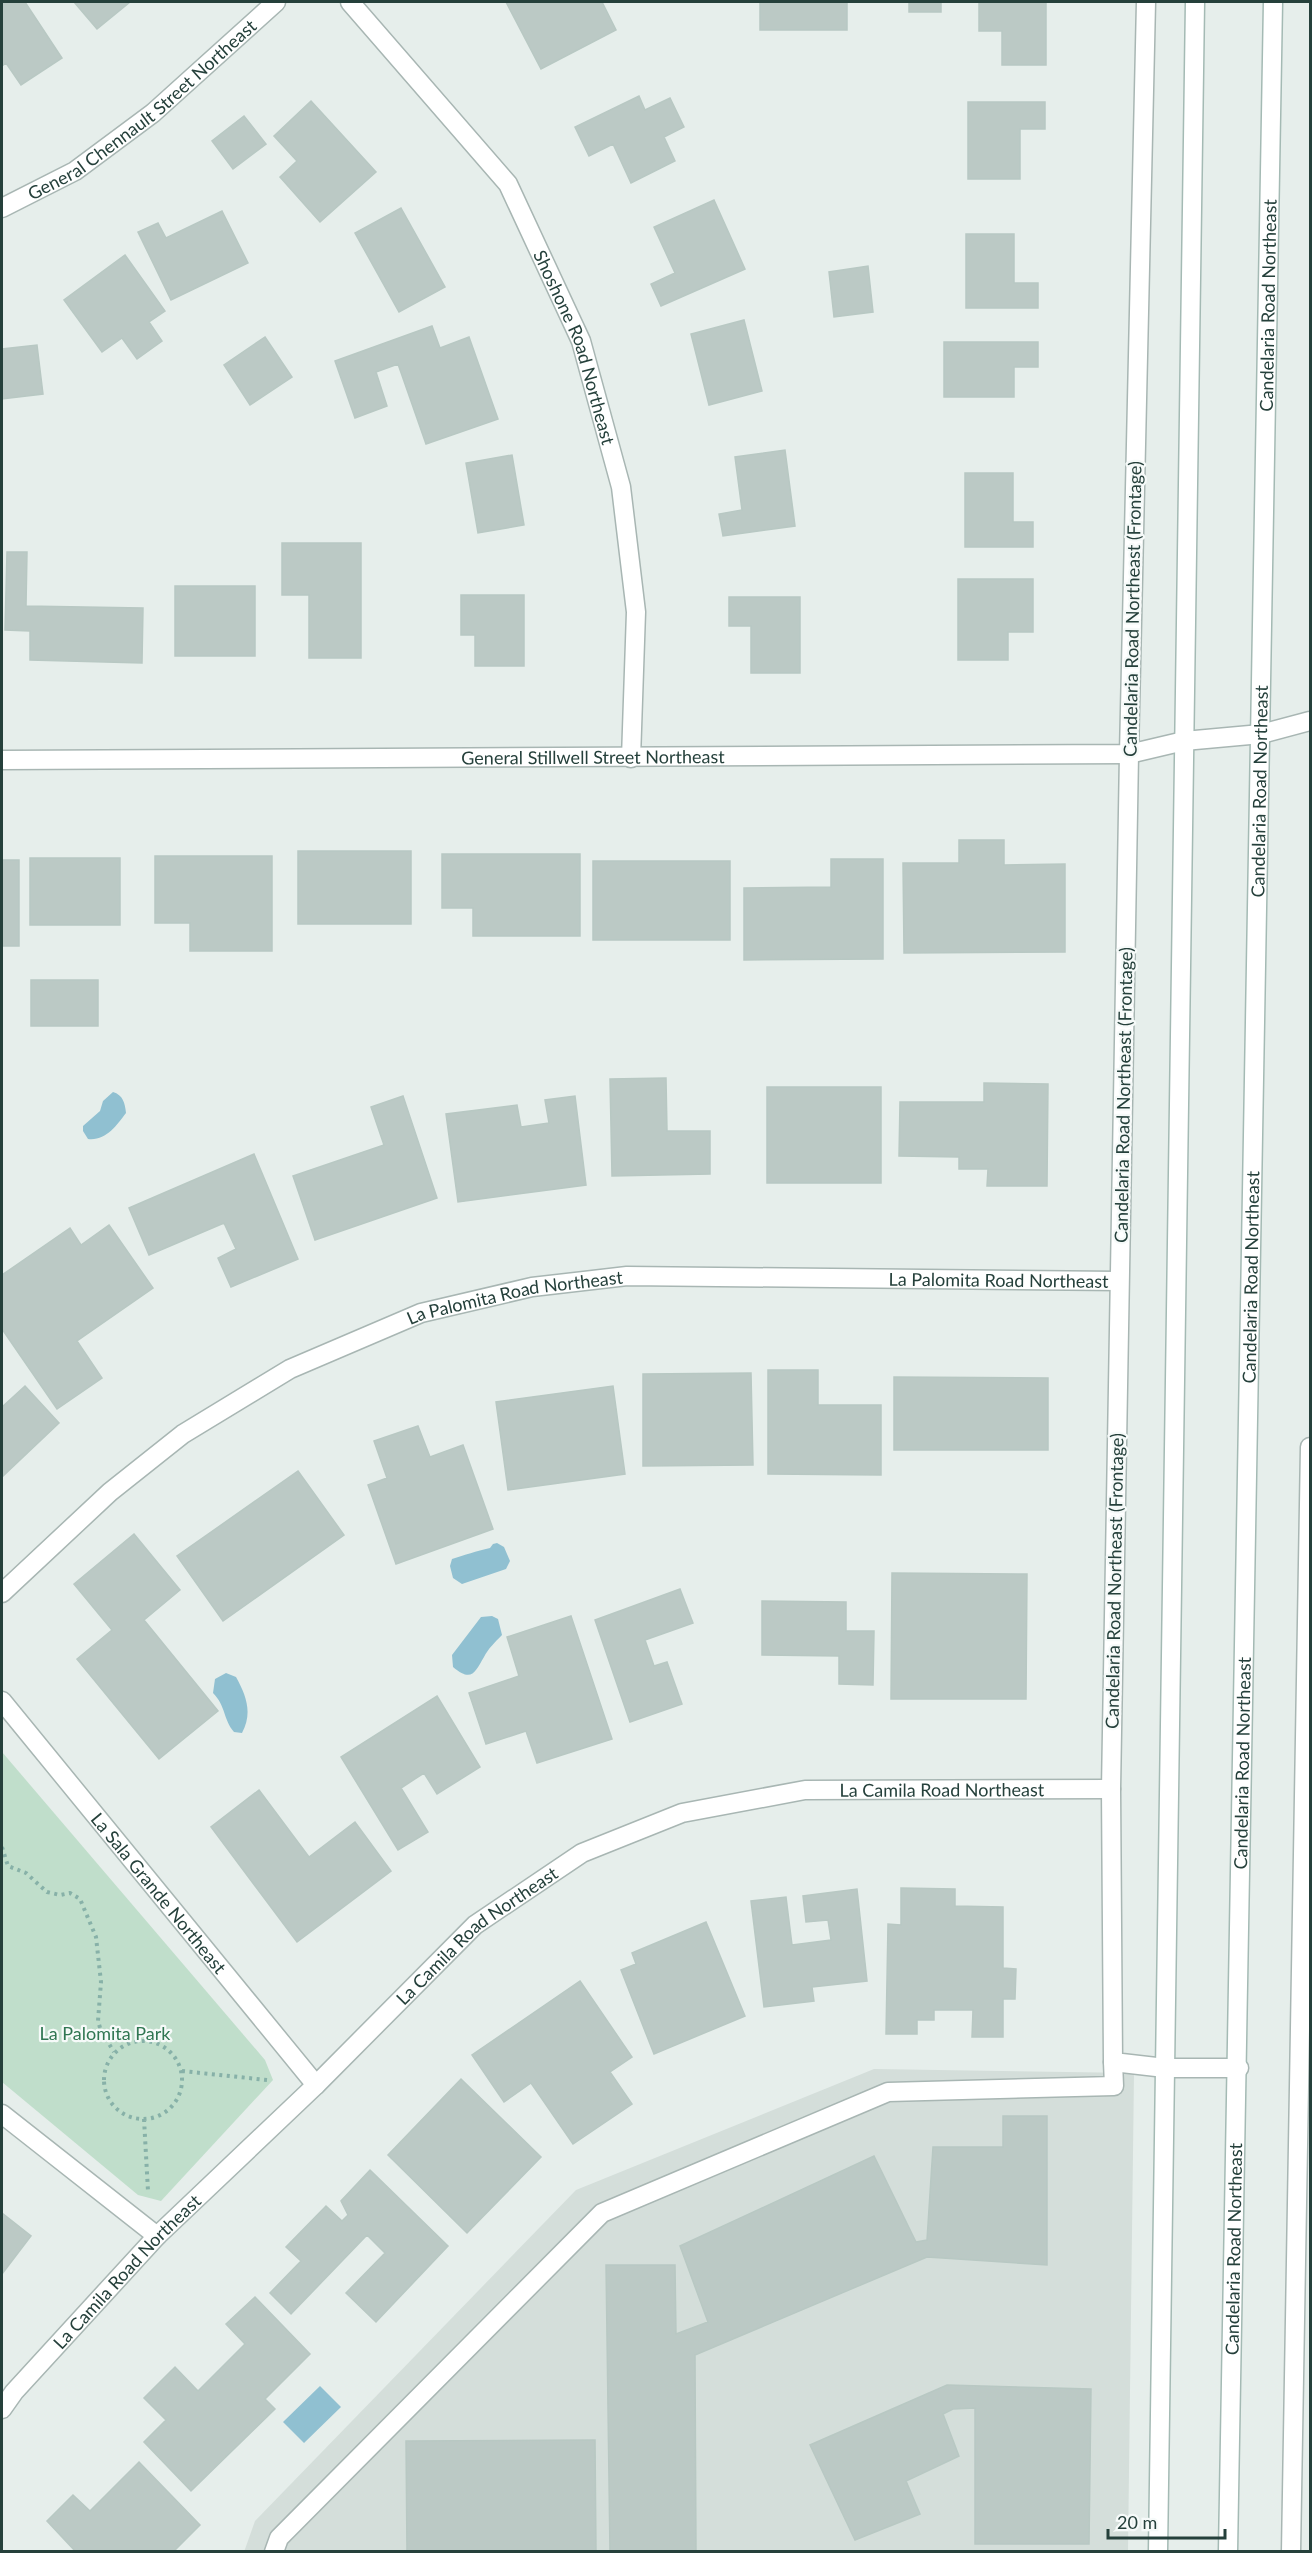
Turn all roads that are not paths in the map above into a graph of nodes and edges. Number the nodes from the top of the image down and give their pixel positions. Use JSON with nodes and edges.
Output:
{"nodes":[{"id":1,"x":276,"y":2,"type":"edge"},
{"id":2,"x":350,"y":2,"type":"edge"},
{"id":3,"x":1146,"y":2,"type":"edge"},
{"id":4,"x":1195,"y":2,"type":"edge"},
{"id":5,"x":1273,"y":2,"type":"edge"},
{"id":6,"x":2,"y":208,"type":"edge"},
{"id":7,"x":1311,"y":721,"type":"edge"},
{"id":8,"x":1262,"y":734,"type":"junction"},
{"id":9,"x":1184,"y":741,"type":"junction"},
{"id":10,"x":1129,"y":754,"type":"junction"},
{"id":11,"x":631,"y":758,"type":"junction"},
{"id":12,"x":2,"y":760,"type":"edge"},
{"id":13,"x":1119,"y":1281,"type":"junction"},
{"id":14,"x":1311,"y":1448,"type":"edge"},
{"id":15,"x":2,"y":1593,"type":"edge"},
{"id":16,"x":2,"y":1701,"type":"edge"},
{"id":17,"x":1111,"y":1789,"type":"junction"},
{"id":18,"x":1113,"y":2062,"type":"junction"},
{"id":19,"x":1165,"y":2068,"type":"junction"},
{"id":20,"x":1239,"y":2068,"type":"junction"},
{"id":21,"x":316,"y":2085,"type":"junction"},
{"id":22,"x":2,"y":2114,"type":"edge"},
{"id":23,"x":157,"y":2236,"type":"junction"},
{"id":24,"x":2,"y":2409,"type":"edge"},
{"id":25,"x":274,"y":2552,"type":"edge"},
{"id":26,"x":1158,"y":2552,"type":"edge"},
{"id":27,"x":1228,"y":2552,"type":"edge"},
{"id":28,"x":1291,"y":2552,"type":"edge"}],
"edges":[{"from":1,"to":6,"type":"street","name":"General Chennault Street Northeast"},
{"from":2,"to":11,"type":"street","name":"Shoshone Road Northeast"},
{"from":3,"to":10,"type":"street","name":"Candelaria Road Northeast (Frontage)"},
{"from":4,"to":9,"type":"street"},
{"from":5,"to":8,"type":"street","name":"Candelaria Road Northeast"},
{"from":7,"to":8,"type":"street","name":"General Stillwell Street Northeast"},
{"from":8,"to":9,"type":"street","name":"General Stillwell Street Northeast"},
{"from":8,"to":20,"type":"street","name":"Candelaria Road Northeast"},
{"from":9,"to":10,"type":"street","name":"General Stillwell Street Northeast"},
{"from":9,"to":19,"type":"street"},
{"from":10,"to":11,"type":"street","name":"General Stillwell Street Northeast"},
{"from":10,"to":13,"type":"street","name":"Candelaria Road Northeast (Frontage)"},
{"from":11,"to":12,"type":"street","name":"General Stillwell Street Northeast"},
{"from":13,"to":15,"type":"street","name":"La Palomita Road Northeast"},
{"from":13,"to":17,"type":"street","name":"Candelaria Road Northeast (Frontage)"},
{"from":14,"to":28,"type":"street"},
{"from":16,"to":21,"type":"street","name":"La Sala Grande Northeast"},
{"from":17,"to":18,"type":"street","name":"Candelaria Road Northeast (Frontage)"},
{"from":17,"to":21,"type":"street","name":"La Camila Road Northeast"},
{"from":18,"to":19,"type":"street"},
{"from":18,"to":25,"type":"street","name":"Candelaria Road Northeast (Frontage)"},
{"from":19,"to":20,"type":"street"},
{"from":19,"to":26,"type":"street"},
{"from":20,"to":27,"type":"street","name":"Candelaria Road Northeast"},
{"from":21,"to":23,"type":"street","name":"La Camila Road Northeast"},
{"from":22,"to":23,"type":"street"},
{"from":23,"to":24,"type":"street","name":"La Camila Road Northeast"}]}
